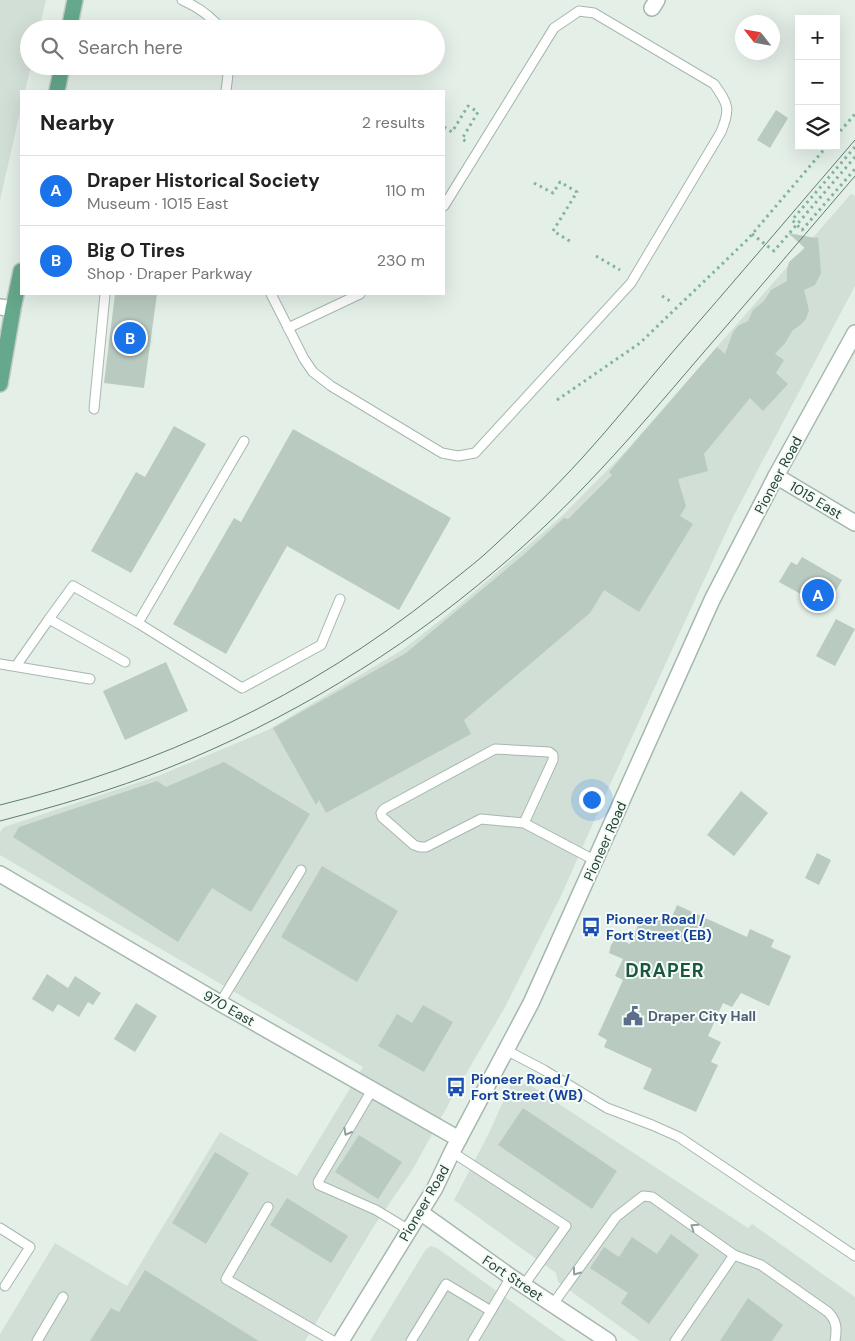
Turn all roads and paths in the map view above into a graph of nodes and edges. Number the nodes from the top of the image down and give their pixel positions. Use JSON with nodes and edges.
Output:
{"nodes":[{"id":1,"x":75,"y":0,"type":"edge"},
{"id":2,"x":182,"y":0,"type":"edge"},
{"id":3,"x":71,"y":20,"type":"edge"},
{"id":4,"x":214,"y":20,"type":"edge"},
{"id":5,"x":60,"y":75,"type":"edge"},
{"id":6,"x":228,"y":75,"type":"edge"},
{"id":7,"x":57,"y":90,"type":"edge"},
{"id":8,"x":226,"y":90,"type":"edge"},
{"id":9,"x":855,"y":114,"type":"edge"},
{"id":10,"x":445,"y":128,"type":"edge"},
{"id":11,"x":840,"y":131,"type":"edge"},
{"id":12,"x":468,"y":142,"type":"dead end"},
{"id":13,"x":855,"y":147,"type":"edge"},
{"id":14,"x":824,"y":150,"type":"edge"},
{"id":15,"x":855,"y":157,"type":"edge"},
{"id":16,"x":855,"y":169,"type":"edge"},
{"id":17,"x":534,"y":183,"type":"dead end"},
{"id":18,"x":445,"y":204,"type":"edge"},
{"id":19,"x":796,"y":225,"type":"junction"},
{"id":20,"x":752,"y":234,"type":"junction"},
{"id":21,"x":573,"y":243,"type":"dead end"},
{"id":22,"x":596,"y":256,"type":"dead end"},
{"id":23,"x":620,"y":270,"type":"dead end"},
{"id":24,"x":20,"y":273,"type":"edge"},
{"id":25,"x":105,"y":295,"type":"edge"},
{"id":26,"x":272,"y":295,"type":"edge"},
{"id":27,"x":358,"y":295,"type":"edge"},
{"id":28,"x":662,"y":296,"type":"dead end"},
{"id":29,"x":670,"y":301,"type":"dead end"},
{"id":30,"x":6,"y":308,"type":"edge"},
{"id":31,"x":288,"y":328,"type":"junction"},
{"id":32,"x":855,"y":333,"type":"edge"},
{"id":33,"x":0,"y":384,"type":"edge"},
{"id":34,"x":557,"y":400,"type":"dead end"},
{"id":35,"x":94,"y":408,"type":"dead end"},
{"id":36,"x":244,"y":441,"type":"dead end"},
{"id":37,"x":776,"y":476,"type":"junction"},
{"id":38,"x":855,"y":523,"type":"edge"},
{"id":39,"x":340,"y":599,"type":"dead end"},
{"id":40,"x":49,"y":619,"type":"junction"},
{"id":41,"x":138,"y":623,"type":"junction"},
{"id":42,"x":125,"y":662,"type":"dead end"},
{"id":43,"x":0,"y":664,"type":"edge"},
{"id":44,"x":16,"y":666,"type":"junction"},
{"id":45,"x":90,"y":679,"type":"dead end"},
{"id":46,"x":524,"y":823,"type":"junction"},
{"id":47,"x":596,"y":861,"type":"junction"},
{"id":48,"x":301,"y":870,"type":"dead end"},
{"id":49,"x":0,"y":874,"type":"edge"},
{"id":50,"x":220,"y":1003,"type":"junction"},
{"id":51,"x":506,"y":1050,"type":"junction"},
{"id":52,"x":372,"y":1090,"type":"junction"},
{"id":53,"x":456,"y":1146,"type":"junction"},
{"id":54,"x":268,"y":1207,"type":"dead end"},
{"id":55,"x":420,"y":1212,"type":"junction"},
{"id":56,"x":0,"y":1228,"type":"edge"},
{"id":57,"x":409,"y":1230,"type":"junction"},
{"id":58,"x":734,"y":1255,"type":"junction"},
{"id":59,"x":855,"y":1256,"type":"edge"},
{"id":60,"x":511,"y":1277,"type":"junction"},
{"id":61,"x":5,"y":1286,"type":"dead end"},
{"id":62,"x":524,"y":1286,"type":"junction"},
{"id":63,"x":63,"y":1297,"type":"dead end"},
{"id":64,"x":553,"y":1304,"type":"junction"},
{"id":65,"x":491,"y":1311,"type":"junction"},
{"id":66,"x":37,"y":1341,"type":"edge"},
{"id":67,"x":333,"y":1341,"type":"edge"},
{"id":68,"x":341,"y":1341,"type":"edge"},
{"id":69,"x":412,"y":1341,"type":"edge"},
{"id":70,"x":473,"y":1341,"type":"edge"},
{"id":71,"x":608,"y":1341,"type":"edge"},
{"id":72,"x":675,"y":1341,"type":"edge"},
{"id":73,"x":835,"y":1341,"type":"edge"}],
"edges":[{"from":1,"to":3,"type":"main road"},
{"from":2,"to":4,"type":"lane"},
{"from":5,"to":7,"type":"main road"},
{"from":6,"to":8,"type":"lane"},
{"from":9,"to":11,"type":"path"},
{"from":10,"to":12,"type":"path"},
{"from":13,"to":19,"type":"path"},
{"from":14,"to":20,"type":"path"},
{"from":15,"to":19,"type":"path"},
{"from":16,"to":19,"type":"path"},
{"from":17,"to":21,"type":"path"},
{"from":18,"to":31,"type":"lane"},
{"from":19,"to":20,"type":"path"},
{"from":20,"to":34,"type":"path"},
{"from":22,"to":23,"type":"path"},
{"from":24,"to":30,"type":"main road"},
{"from":25,"to":35,"type":"lane"},
{"from":26,"to":31,"type":"lane"},
{"from":27,"to":31,"type":"lane"},
{"from":28,"to":29,"type":"path"},
{"from":30,"to":33,"type":"main road"},
{"from":32,"to":37,"type":"street","name":"Pioneer Road"},
{"from":36,"to":41,"type":"lane"},
{"from":37,"to":38,"type":"street","name":"1015 East"},
{"from":37,"to":47,"type":"street","name":"Pioneer Road"},
{"from":39,"to":41,"type":"lane"},
{"from":40,"to":41,"type":"lane"},
{"from":40,"to":42,"type":"lane"},
{"from":40,"to":44,"type":"lane"},
{"from":43,"to":44,"type":"lane"},
{"from":44,"to":45,"type":"lane"},
{"from":46,"to":46,"type":"lane"},
{"from":46,"to":47,"type":"lane"},
{"from":47,"to":51,"type":"street","name":"Pioneer Road"},
{"from":48,"to":50,"type":"lane"},
{"from":49,"to":50,"type":"street","name":"970 East"},
{"from":50,"to":52,"type":"street","name":"970 East"},
{"from":51,"to":53,"type":"street","name":"Pioneer Road"},
{"from":51,"to":59,"type":"lane"},
{"from":52,"to":53,"type":"street","name":"970 East"},
{"from":52,"to":57,"type":"lane","one_way":true},
{"from":53,"to":55,"type":"street","name":"Pioneer Road"},
{"from":53,"to":62,"type":"lane"},
{"from":54,"to":67,"type":"lane"},
{"from":55,"to":57,"type":"street","name":"Pioneer Road"},
{"from":55,"to":60,"type":"street","name":"Fort Street"},
{"from":56,"to":61,"type":"lane"},
{"from":57,"to":68,"type":"street","name":"Pioneer Road"},
{"from":58,"to":64,"type":"lane","one_way":true},
{"from":58,"to":72,"type":"lane"},
{"from":58,"to":73,"type":"lane"},
{"from":60,"to":62,"type":"street","name":"Fort Street"},
{"from":60,"to":65,"type":"lane"},
{"from":62,"to":64,"type":"street","name":"Fort Street"},
{"from":63,"to":66,"type":"lane"},
{"from":64,"to":71,"type":"street","name":"Fort Street"},
{"from":65,"to":69,"type":"lane"},
{"from":65,"to":70,"type":"lane"}]}
